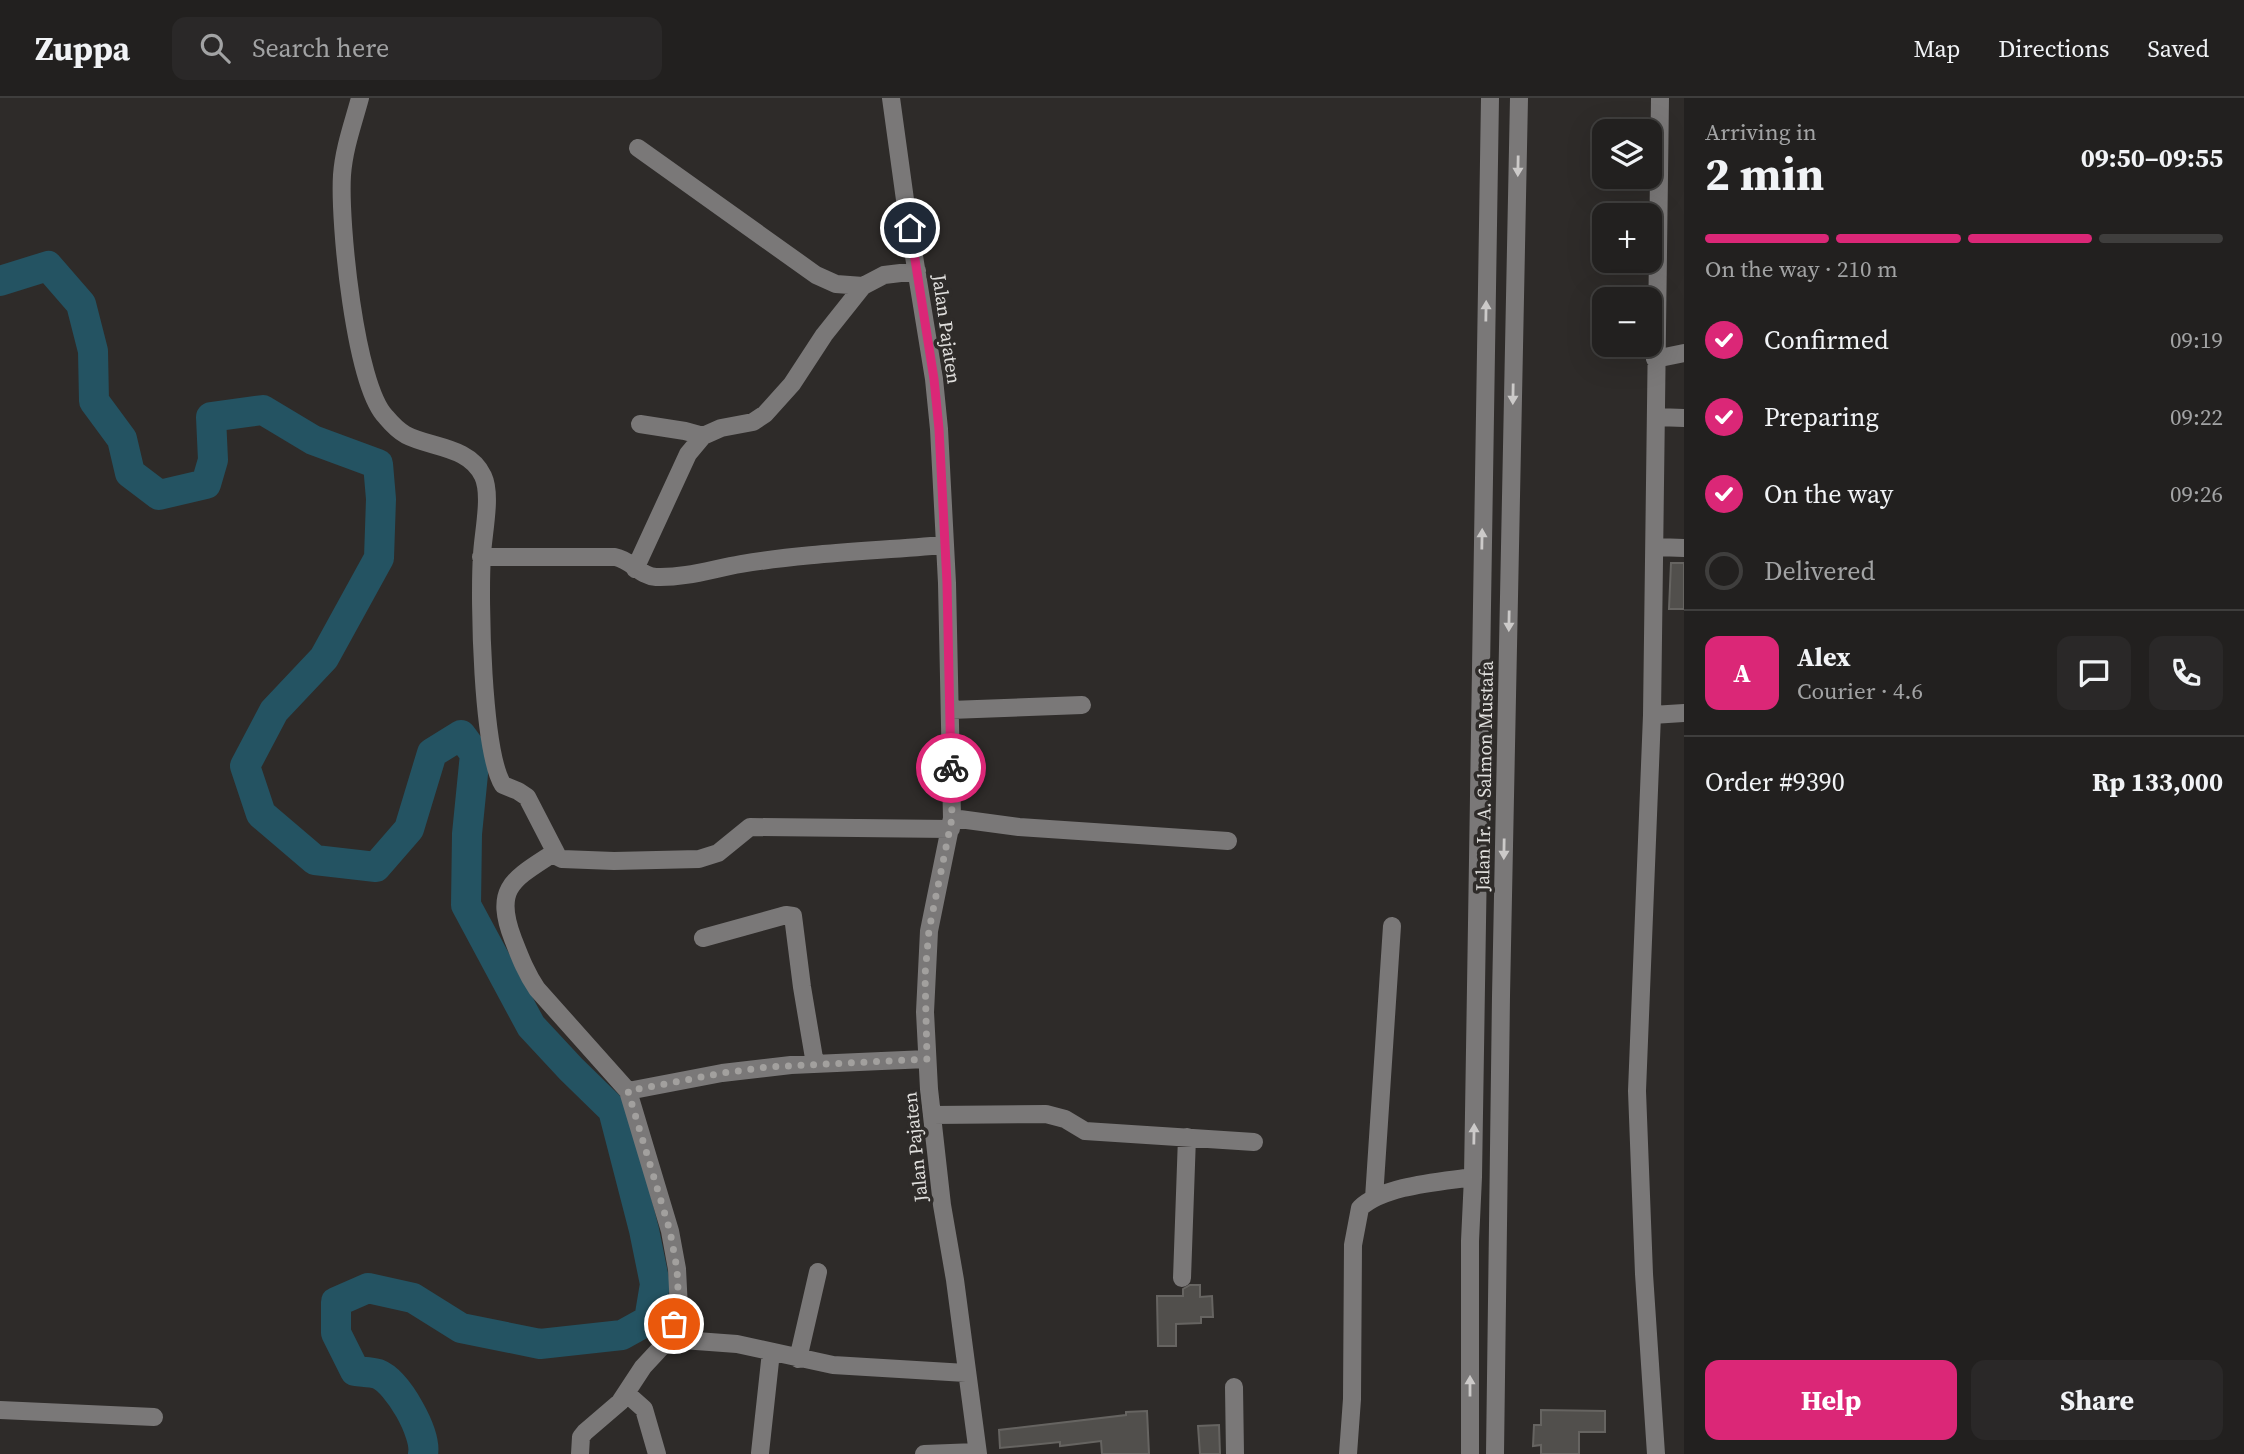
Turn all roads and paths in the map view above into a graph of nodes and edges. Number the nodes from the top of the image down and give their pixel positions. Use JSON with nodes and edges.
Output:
{"nodes":[{"id":1,"x":360,"y":98,"type":"edge"},
{"id":2,"x":891,"y":98,"type":"edge"},
{"id":3,"x":1490,"y":98,"type":"edge"},
{"id":4,"x":1519,"y":98,"type":"edge"},
{"id":5,"x":1660,"y":98,"type":"edge"},
{"id":6,"x":638,"y":148,"type":"dead end"},
{"id":7,"x":917,"y":271,"type":"junction"},
{"id":8,"x":863,"y":286,"type":"junction"},
{"id":9,"x":1684,"y":353,"type":"edge"},
{"id":10,"x":1655,"y":359,"type":"junction"},
{"id":11,"x":1656,"y":417,"type":"junction"},
{"id":12,"x":1684,"y":418,"type":"edge"},
{"id":13,"x":640,"y":424,"type":"dead end"},
{"id":14,"x":703,"y":436,"type":"junction"},
{"id":15,"x":943,"y":545,"type":"junction"},
{"id":16,"x":1656,"y":547,"type":"junction"},
{"id":17,"x":1684,"y":548,"type":"edge"},
{"id":18,"x":481,"y":557,"type":"junction"},
{"id":19,"x":635,"y":569,"type":"junction"},
{"id":20,"x":1082,"y":705,"type":"dead end"},
{"id":21,"x":950,"y":710,"type":"junction"},
{"id":22,"x":1684,"y":713,"type":"edge"},
{"id":23,"x":1652,"y":715,"type":"junction"},
{"id":24,"x":951,"y":823,"type":"junction"},
{"id":25,"x":1228,"y":841,"type":"dead end"},
{"id":26,"x":555,"y":852,"type":"junction"},
{"id":27,"x":1392,"y":926,"type":"dead end"},
{"id":28,"x":703,"y":938,"type":"dead end"},
{"id":29,"x":927,"y":1059,"type":"junction"},
{"id":30,"x":815,"y":1064,"type":"junction"},
{"id":31,"x":628,"y":1091,"type":"junction"},
{"id":32,"x":932,"y":1115,"type":"junction"},
{"id":33,"x":1187,"y":1137,"type":"junction"},
{"id":34,"x":1254,"y":1142,"type":"dead end"},
{"id":35,"x":1473,"y":1177,"type":"junction"},
{"id":36,"x":1374,"y":1198,"type":"junction"},
{"id":37,"x":818,"y":1272,"type":"dead end"},
{"id":38,"x":1182,"y":1278,"type":"dead end"},
{"id":39,"x":669,"y":1339,"type":"junction"},
{"id":40,"x":771,"y":1352,"type":"junction"},
{"id":41,"x":798,"y":1359,"type":"junction"},
{"id":42,"x":966,"y":1373,"type":"junction"},
{"id":43,"x":1234,"y":1387,"type":"dead end"},
{"id":44,"x":626,"y":1393,"type":"junction"},
{"id":45,"x":0,"y":1410,"type":"edge"},
{"id":46,"x":154,"y":1417,"type":"dead end"},
{"id":47,"x":760,"y":1453,"type":"edge"},
{"id":48,"x":978,"y":1453,"type":"edge"},
{"id":49,"x":580,"y":1454,"type":"edge"},
{"id":50,"x":657,"y":1454,"type":"edge"},
{"id":51,"x":924,"y":1454,"type":"edge"},
{"id":52,"x":1235,"y":1454,"type":"edge"},
{"id":53,"x":1348,"y":1454,"type":"edge"},
{"id":54,"x":1470,"y":1454,"type":"edge"},
{"id":55,"x":1495,"y":1454,"type":"edge"},
{"id":56,"x":1656,"y":1454,"type":"edge"}],
"edges":[{"from":1,"to":18,"type":"street"},
{"from":2,"to":7,"type":"street","name":"Jalan Pajaten"},
{"from":35,"to":3,"type":"street","name":"Jalan Ir. A. Salmon Mustafa","one_way":true},
{"from":4,"to":55,"type":"street","name":"Jalan Ir. A. Salmon Mustafa","one_way":true},
{"from":5,"to":10,"type":"street"},
{"from":6,"to":8,"type":"street"},
{"from":7,"to":8,"type":"street"},
{"from":7,"to":15,"type":"street","name":"Jalan Pajaten"},
{"from":8,"to":14,"type":"street"},
{"from":9,"to":10,"type":"street"},
{"from":10,"to":11,"type":"street"},
{"from":11,"to":12,"type":"street"},
{"from":11,"to":16,"type":"street"},
{"from":13,"to":14,"type":"street"},
{"from":14,"to":19,"type":"street"},
{"from":15,"to":19,"type":"street"},
{"from":15,"to":21,"type":"street","name":"Jalan Pajaten"},
{"from":16,"to":17,"type":"street"},
{"from":16,"to":23,"type":"street"},
{"from":18,"to":19,"type":"street"},
{"from":18,"to":26,"type":"street"},
{"from":20,"to":21,"type":"street"},
{"from":21,"to":24,"type":"street","name":"Jalan Pajaten"},
{"from":22,"to":23,"type":"street"},
{"from":23,"to":56,"type":"street"},
{"from":24,"to":25,"type":"street"},
{"from":24,"to":26,"type":"street"},
{"from":24,"to":29,"type":"street","name":"Jalan Pajaten"},
{"from":26,"to":31,"type":"street"},
{"from":27,"to":36,"type":"street"},
{"from":28,"to":30,"type":"street"},
{"from":29,"to":30,"type":"street"},
{"from":29,"to":32,"type":"street","name":"Jalan Pajaten"},
{"from":30,"to":31,"type":"street"},
{"from":31,"to":39,"type":"street"},
{"from":32,"to":33,"type":"street"},
{"from":32,"to":42,"type":"street","name":"Jalan Pajaten"},
{"from":33,"to":34,"type":"street"},
{"from":33,"to":38,"type":"street"},
{"from":35,"to":36,"type":"street"},
{"from":54,"to":35,"type":"street","name":"Jalan Ir. A. Salmon Mustafa","one_way":true},
{"from":36,"to":53,"type":"street"},
{"from":37,"to":41,"type":"street"},
{"from":39,"to":40,"type":"street"},
{"from":39,"to":44,"type":"street"},
{"from":40,"to":41,"type":"street"},
{"from":40,"to":47,"type":"street"},
{"from":41,"to":42,"type":"street"},
{"from":42,"to":48,"type":"street","name":"Jalan Pajaten"},
{"from":43,"to":52,"type":"street"},
{"from":44,"to":49,"type":"street"},
{"from":44,"to":50,"type":"street"},
{"from":45,"to":46,"type":"street"},
{"from":48,"to":51,"type":"street"}]}
